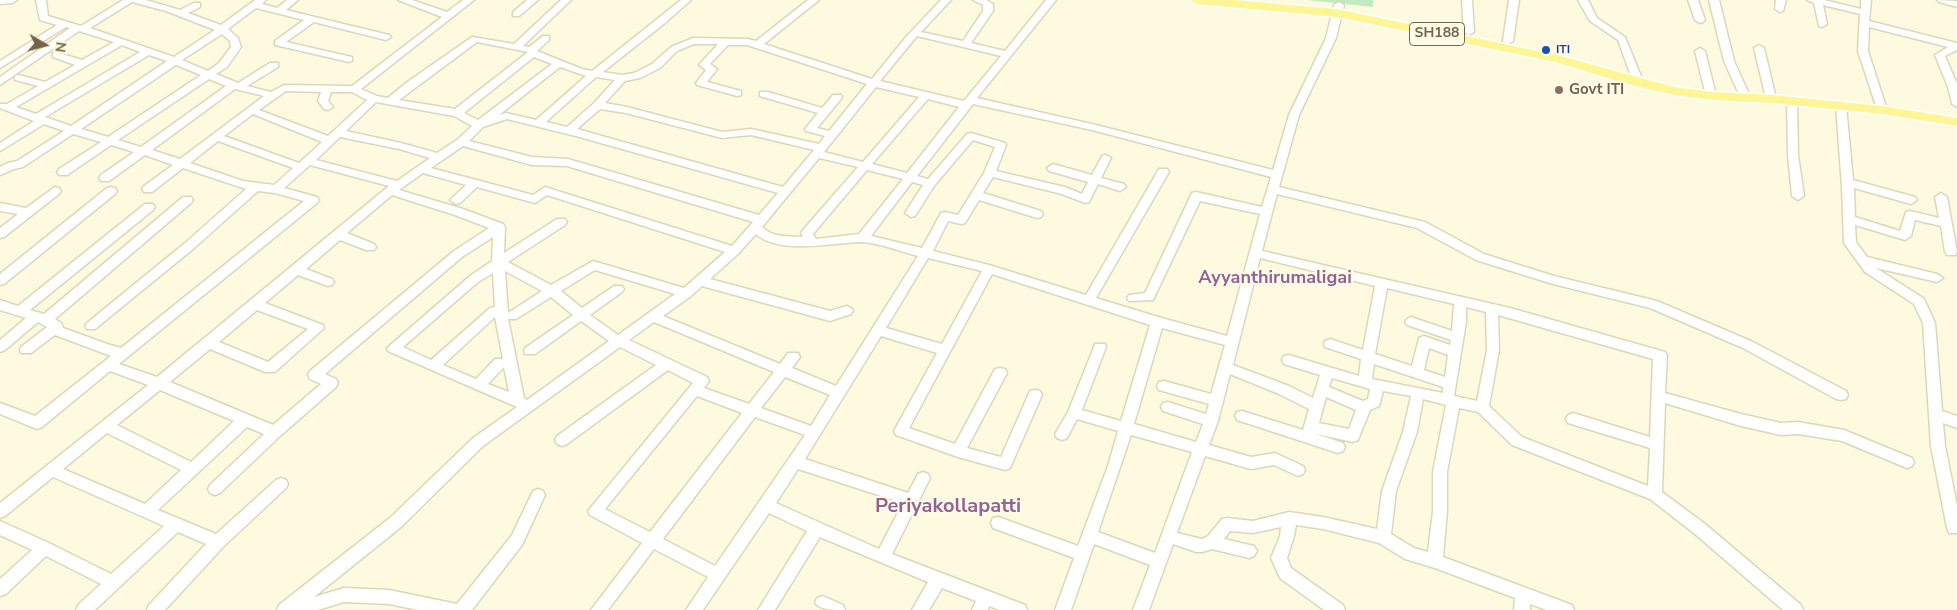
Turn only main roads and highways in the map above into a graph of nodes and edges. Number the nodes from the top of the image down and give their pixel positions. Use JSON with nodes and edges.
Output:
{"nodes":[{"id":1,"x":1196,"y":0,"type":"edge"},
{"id":2,"x":1286,"y":0,"type":"edge"},
{"id":3,"x":1338,"y":9,"type":"junction"},
{"id":4,"x":1714,"y":94,"type":"junction"},
{"id":5,"x":1881,"y":107,"type":"junction"},
{"id":6,"x":1922,"y":113,"type":"junction"},
{"id":7,"x":1957,"y":117,"type":"edge"},
{"id":8,"x":1957,"y":122,"type":"edge"}],
"edges":[{"from":1,"to":3,"type":"main road","number":"SH188"},
{"from":2,"to":3,"type":"main road","number":"SH188"},
{"from":3,"to":4,"type":"main road","number":"SH188"},
{"from":3,"to":4,"type":"main road","number":"SH188"},
{"from":4,"to":5,"type":"main road","number":"SH188"},
{"from":4,"to":5,"type":"main road"},
{"from":5,"to":6,"type":"main road"},
{"from":6,"to":7,"type":"main road"},
{"from":6,"to":8,"type":"main road"}]}
